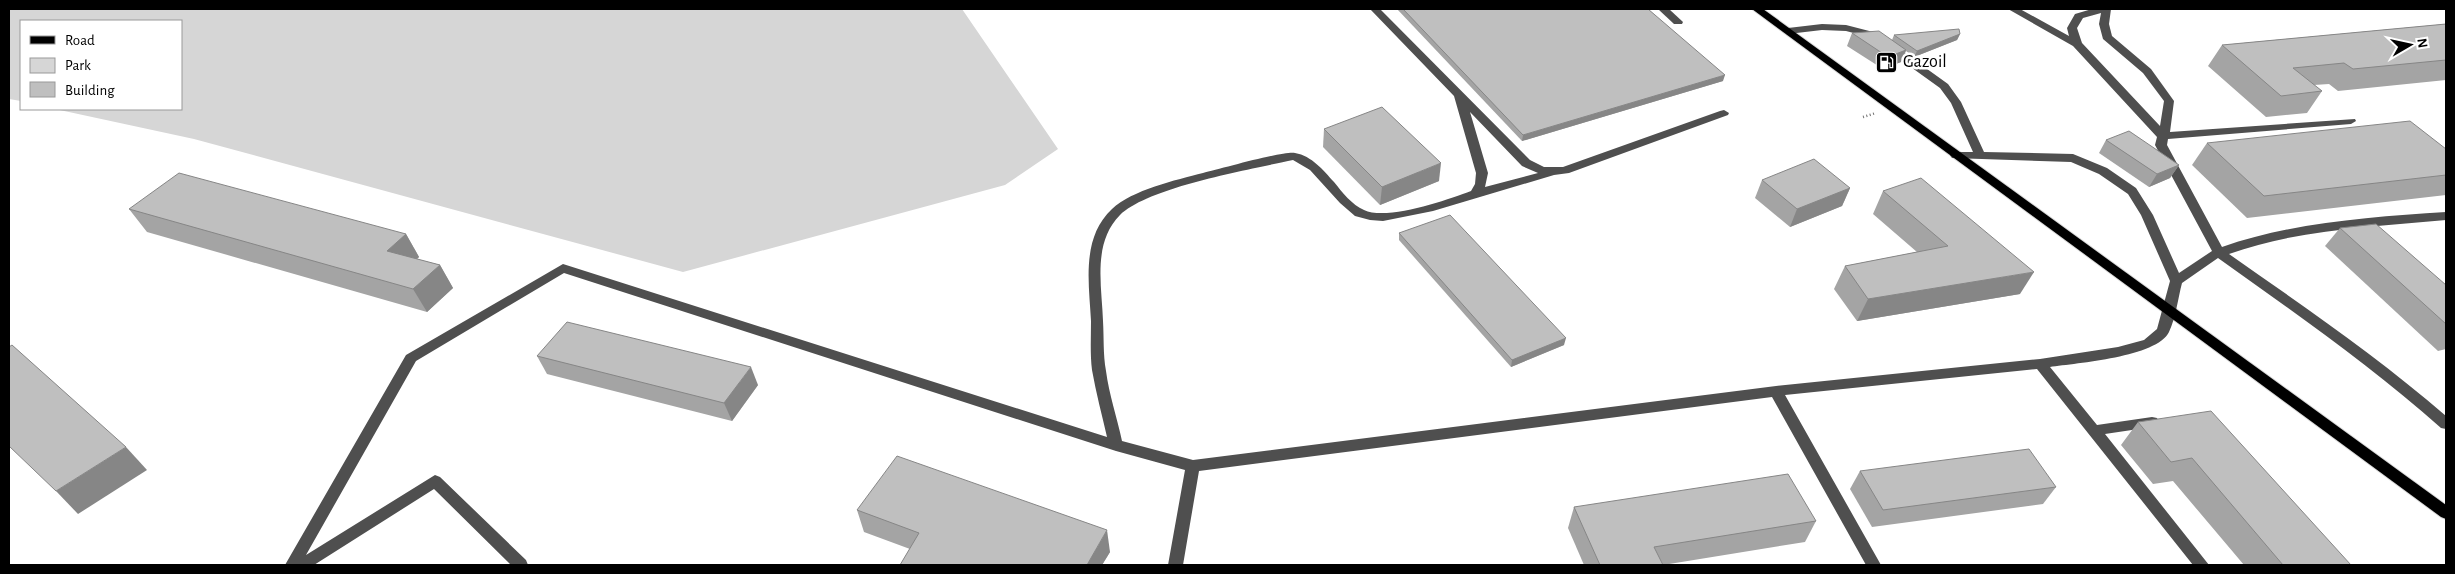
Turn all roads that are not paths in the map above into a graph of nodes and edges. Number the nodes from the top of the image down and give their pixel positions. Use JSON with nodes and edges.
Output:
{"nodes":[{"id":1,"x":1375,"y":9,"type":"edge"},
{"id":2,"x":1663,"y":9,"type":"edge"},
{"id":3,"x":1760,"y":9,"type":"edge"},
{"id":4,"x":2012,"y":9,"type":"edge"},
{"id":5,"x":2102,"y":9,"type":"edge"},
{"id":6,"x":2106,"y":9,"type":"edge"},
{"id":7,"x":1678,"y":22,"type":"dead end"},
{"id":8,"x":1788,"y":31,"type":"junction"},
{"id":9,"x":2077,"y":44,"type":"junction"},
{"id":10,"x":1459,"y":94,"type":"junction"},
{"id":11,"x":1724,"y":113,"type":"dead end"},
{"id":12,"x":2351,"y":121,"type":"dead end"},
{"id":13,"x":2163,"y":136,"type":"junction"},
{"id":14,"x":1956,"y":155,"type":"junction"},
{"id":15,"x":1980,"y":155,"type":"junction"},
{"id":16,"x":1557,"y":171,"type":"junction"},
{"id":17,"x":1475,"y":194,"type":"junction"},
{"id":18,"x":2446,"y":216,"type":"edge"},
{"id":19,"x":2219,"y":253,"type":"junction"},
{"id":20,"x":2176,"y":280,"type":"junction"},
{"id":21,"x":2169,"y":312,"type":"junction"},
{"id":22,"x":2040,"y":364,"type":"junction"},
{"id":23,"x":1776,"y":391,"type":"junction"},
{"id":24,"x":2168,"y":419,"type":"edge"},
{"id":25,"x":2446,"y":424,"type":"edge"},
{"id":26,"x":2092,"y":431,"type":"junction"},
{"id":27,"x":1116,"y":445,"type":"junction"},
{"id":28,"x":1193,"y":466,"type":"junction"},
{"id":29,"x":2446,"y":513,"type":"edge"},
{"id":30,"x":292,"y":565,"type":"edge"},
{"id":31,"x":302,"y":565,"type":"edge"},
{"id":32,"x":521,"y":565,"type":"edge"},
{"id":33,"x":1175,"y":565,"type":"edge"},
{"id":34,"x":1874,"y":565,"type":"edge"},
{"id":35,"x":2202,"y":565,"type":"edge"}],
"edges":[{"from":1,"to":10,"type":"street"},
{"from":2,"to":7,"type":"street"},
{"from":3,"to":8,"type":"main road"},
{"from":4,"to":9,"type":"street"},
{"from":5,"to":9,"type":"street"},
{"from":6,"to":13,"type":"street"},
{"from":8,"to":14,"type":"main road"},
{"from":8,"to":15,"type":"street"},
{"from":9,"to":13,"type":"street"},
{"from":10,"to":16,"type":"street"},
{"from":10,"to":17,"type":"street"},
{"from":11,"to":16,"type":"street"},
{"from":12,"to":13,"type":"street"},
{"from":13,"to":19,"type":"street"},
{"from":14,"to":15,"type":"street"},
{"from":14,"to":21,"type":"main road"},
{"from":15,"to":20,"type":"street"},
{"from":16,"to":17,"type":"street"},
{"from":17,"to":27,"type":"street"},
{"from":18,"to":19,"type":"street"},
{"from":19,"to":20,"type":"street"},
{"from":19,"to":25,"type":"street"},
{"from":20,"to":21,"type":"street"},
{"from":21,"to":22,"type":"street"},
{"from":21,"to":29,"type":"main road"},
{"from":22,"to":23,"type":"street"},
{"from":22,"to":26,"type":"street"},
{"from":23,"to":28,"type":"street"},
{"from":23,"to":34,"type":"street"},
{"from":24,"to":26,"type":"street"},
{"from":26,"to":35,"type":"street"},
{"from":27,"to":28,"type":"street"},
{"from":27,"to":30,"type":"street"},
{"from":28,"to":33,"type":"street"},
{"from":31,"to":32,"type":"street"}]}
